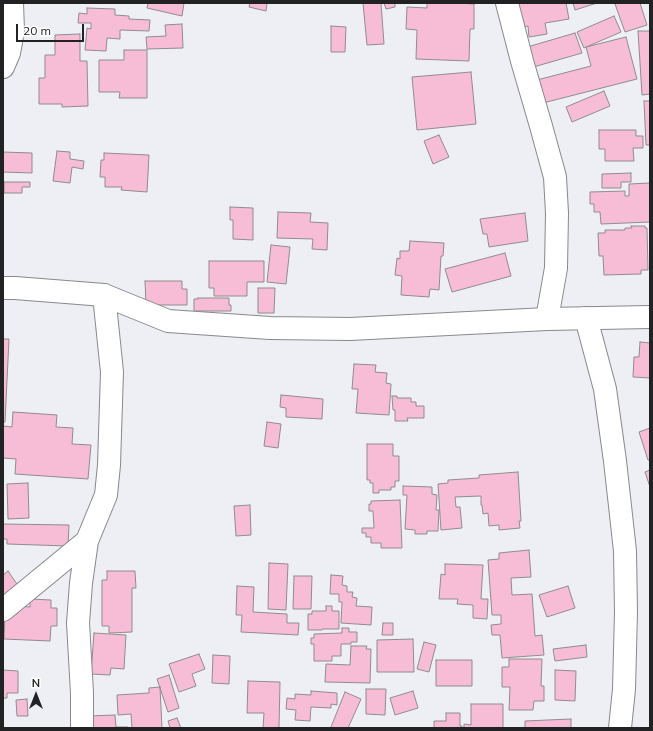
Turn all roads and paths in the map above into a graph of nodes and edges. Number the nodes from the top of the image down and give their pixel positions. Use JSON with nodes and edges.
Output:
{"nodes":[{"id":1,"x":12,"y":3,"type":"edge"},
{"id":2,"x":507,"y":3,"type":"edge"},
{"id":3,"x":3,"y":67,"type":"edge"},
{"id":4,"x":3,"y":288,"type":"edge"},
{"id":5,"x":104,"y":295,"type":"junction"},
{"id":6,"x":650,"y":316,"type":"edge"},
{"id":7,"x":586,"y":318,"type":"junction"},
{"id":8,"x":547,"y":319,"type":"junction"},
{"id":9,"x":87,"y":541,"type":"junction"},
{"id":10,"x":3,"y":610,"type":"edge"},
{"id":11,"x":82,"y":728,"type":"edge"},
{"id":12,"x":620,"y":728,"type":"edge"}],
"edges":[{"from":1,"to":3,"type":"street"},
{"from":2,"to":8,"type":"street"},
{"from":4,"to":5,"type":"street"},
{"from":5,"to":8,"type":"street"},
{"from":5,"to":9,"type":"street"},
{"from":6,"to":7,"type":"street"},
{"from":7,"to":8,"type":"street"},
{"from":7,"to":12,"type":"street"},
{"from":9,"to":10,"type":"street"},
{"from":9,"to":11,"type":"street"}]}
